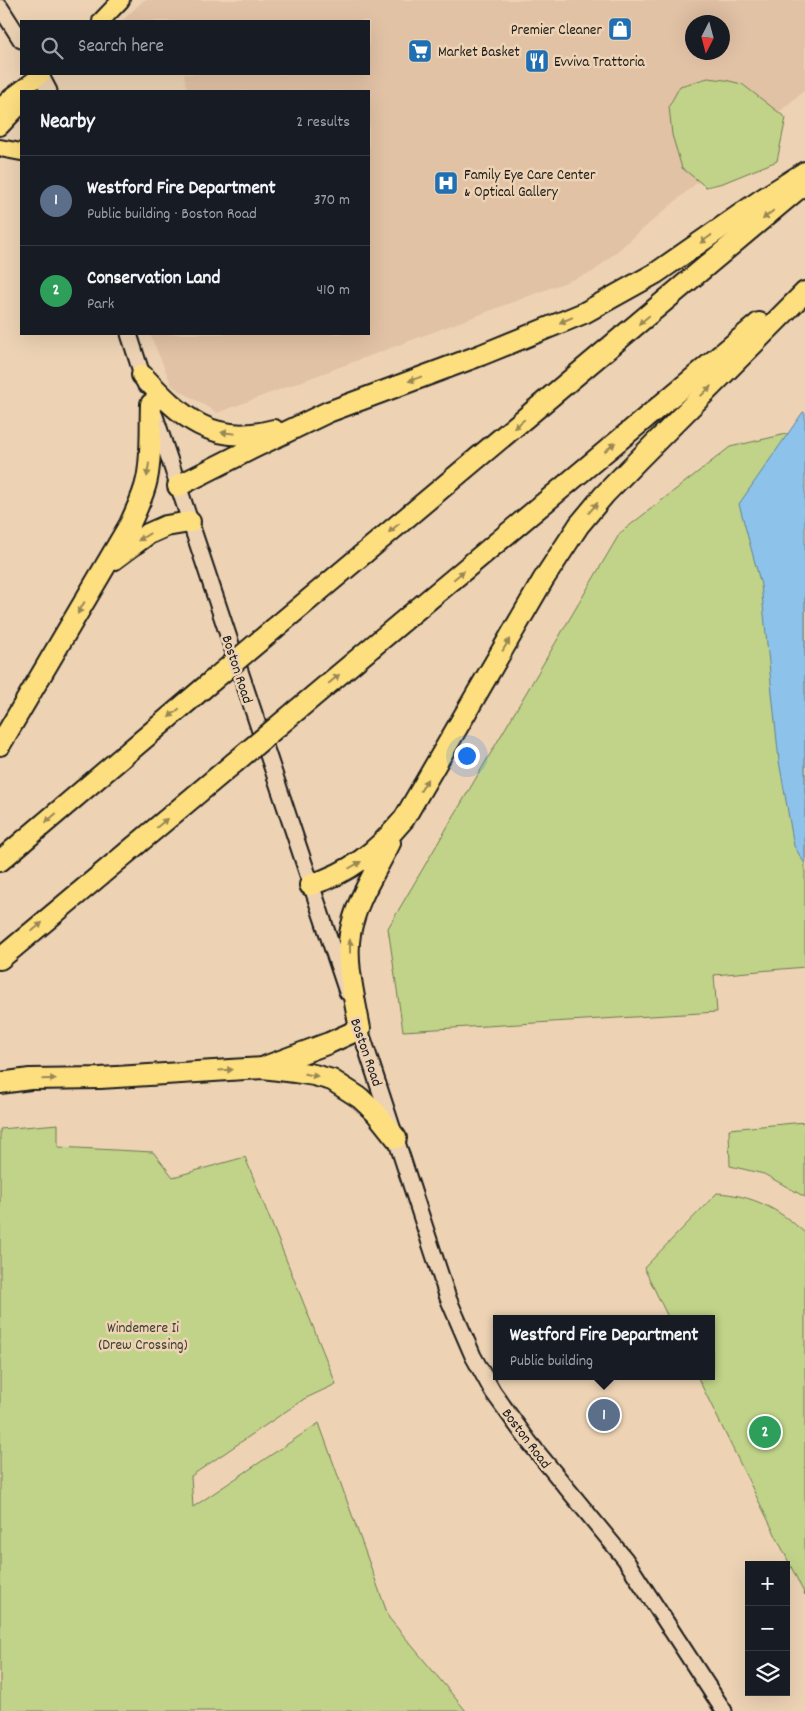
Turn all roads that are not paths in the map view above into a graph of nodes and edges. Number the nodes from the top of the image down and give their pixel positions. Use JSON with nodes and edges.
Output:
{"nodes":[{"id":1,"x":121,"y":0,"type":"edge"},
{"id":2,"x":0,"y":7,"type":"edge"},
{"id":3,"x":102,"y":20,"type":"edge"},
{"id":4,"x":20,"y":38,"type":"edge"},
{"id":5,"x":40,"y":75,"type":"edge"},
{"id":6,"x":40,"y":75,"type":"edge"},
{"id":7,"x":41,"y":75,"type":"edge"},
{"id":8,"x":20,"y":90,"type":"edge"},
{"id":9,"x":20,"y":90,"type":"edge"},
{"id":10,"x":31,"y":90,"type":"edge"},
{"id":11,"x":49,"y":90,"type":"edge"},
{"id":12,"x":20,"y":106,"type":"edge"},
{"id":13,"x":0,"y":108,"type":"edge"},
{"id":14,"x":0,"y":126,"type":"edge"},
{"id":15,"x":0,"y":148,"type":"edge"},
{"id":16,"x":20,"y":152,"type":"edge"},
{"id":17,"x":805,"y":172,"type":"edge"},
{"id":18,"x":805,"y":183,"type":"edge"},
{"id":19,"x":805,"y":285,"type":"edge"},
{"id":20,"x":805,"y":292,"type":"edge"},
{"id":21,"x":129,"y":335,"type":"edge"},
{"id":22,"x":142,"y":375,"type":"junction"},
{"id":23,"x":151,"y":404,"type":"junction"},
{"id":24,"x":310,"y":421,"type":"junction"},
{"id":25,"x":178,"y":486,"type":"junction"},
{"id":26,"x":190,"y":522,"type":"junction"},
{"id":27,"x":105,"y":566,"type":"junction"},
{"id":28,"x":0,"y":745,"type":"edge"},
{"id":29,"x":398,"y":826,"type":"junction"},
{"id":30,"x":0,"y":861,"type":"edge"},
{"id":31,"x":310,"y":885,"type":"junction"},
{"id":32,"x":0,"y":959,"type":"edge"},
{"id":33,"x":360,"y":1029,"type":"junction"},
{"id":34,"x":263,"y":1068,"type":"junction"},
{"id":35,"x":0,"y":1083,"type":"edge"},
{"id":36,"x":396,"y":1138,"type":"junction"},
{"id":37,"x":724,"y":1711,"type":"edge"}],
"edges":[{"from":1,"to":3,"type":"main road"},
{"from":2,"to":4,"type":"main road"},
{"from":5,"to":10,"type":"main road"},
{"from":6,"to":8,"type":"main road"},
{"from":7,"to":11,"type":"main road"},
{"from":9,"to":13,"type":"main road"},
{"from":12,"to":14,"type":"main road"},
{"from":15,"to":16,"type":"main road"},
{"from":17,"to":24,"type":"highway","one_way":true},
{"from":18,"to":30,"type":"highway","one_way":true,"bridge":true},
{"from":32,"to":19,"type":"highway","one_way":true,"bridge":true},
{"from":29,"to":20,"type":"highway","one_way":true},
{"from":21,"to":22,"type":"main road","name":"Boston Road"},
{"from":22,"to":23,"type":"main road","name":"Boston Road"},
{"from":24,"to":22,"type":"highway","one_way":true},
{"from":23,"to":25,"type":"main road","name":"Boston Road"},
{"from":23,"to":27,"type":"highway","one_way":true},
{"from":24,"to":25,"type":"highway"},
{"from":25,"to":26,"type":"main road","name":"Boston Road"},
{"from":26,"to":27,"type":"highway","one_way":true},
{"from":26,"to":31,"type":"main road","name":"Boston Road"},
{"from":27,"to":28,"type":"highway","one_way":true},
{"from":31,"to":29,"type":"highway","one_way":true},
{"from":33,"to":29,"type":"highway","one_way":true},
{"from":31,"to":33,"type":"main road","name":"Boston Road"},
{"from":33,"to":34,"type":"highway"},
{"from":33,"to":36,"type":"main road","name":"Boston Road"},
{"from":35,"to":34,"type":"highway","one_way":true},
{"from":34,"to":36,"type":"highway","one_way":true},
{"from":36,"to":37,"type":"main road","name":"Boston Road"}]}
